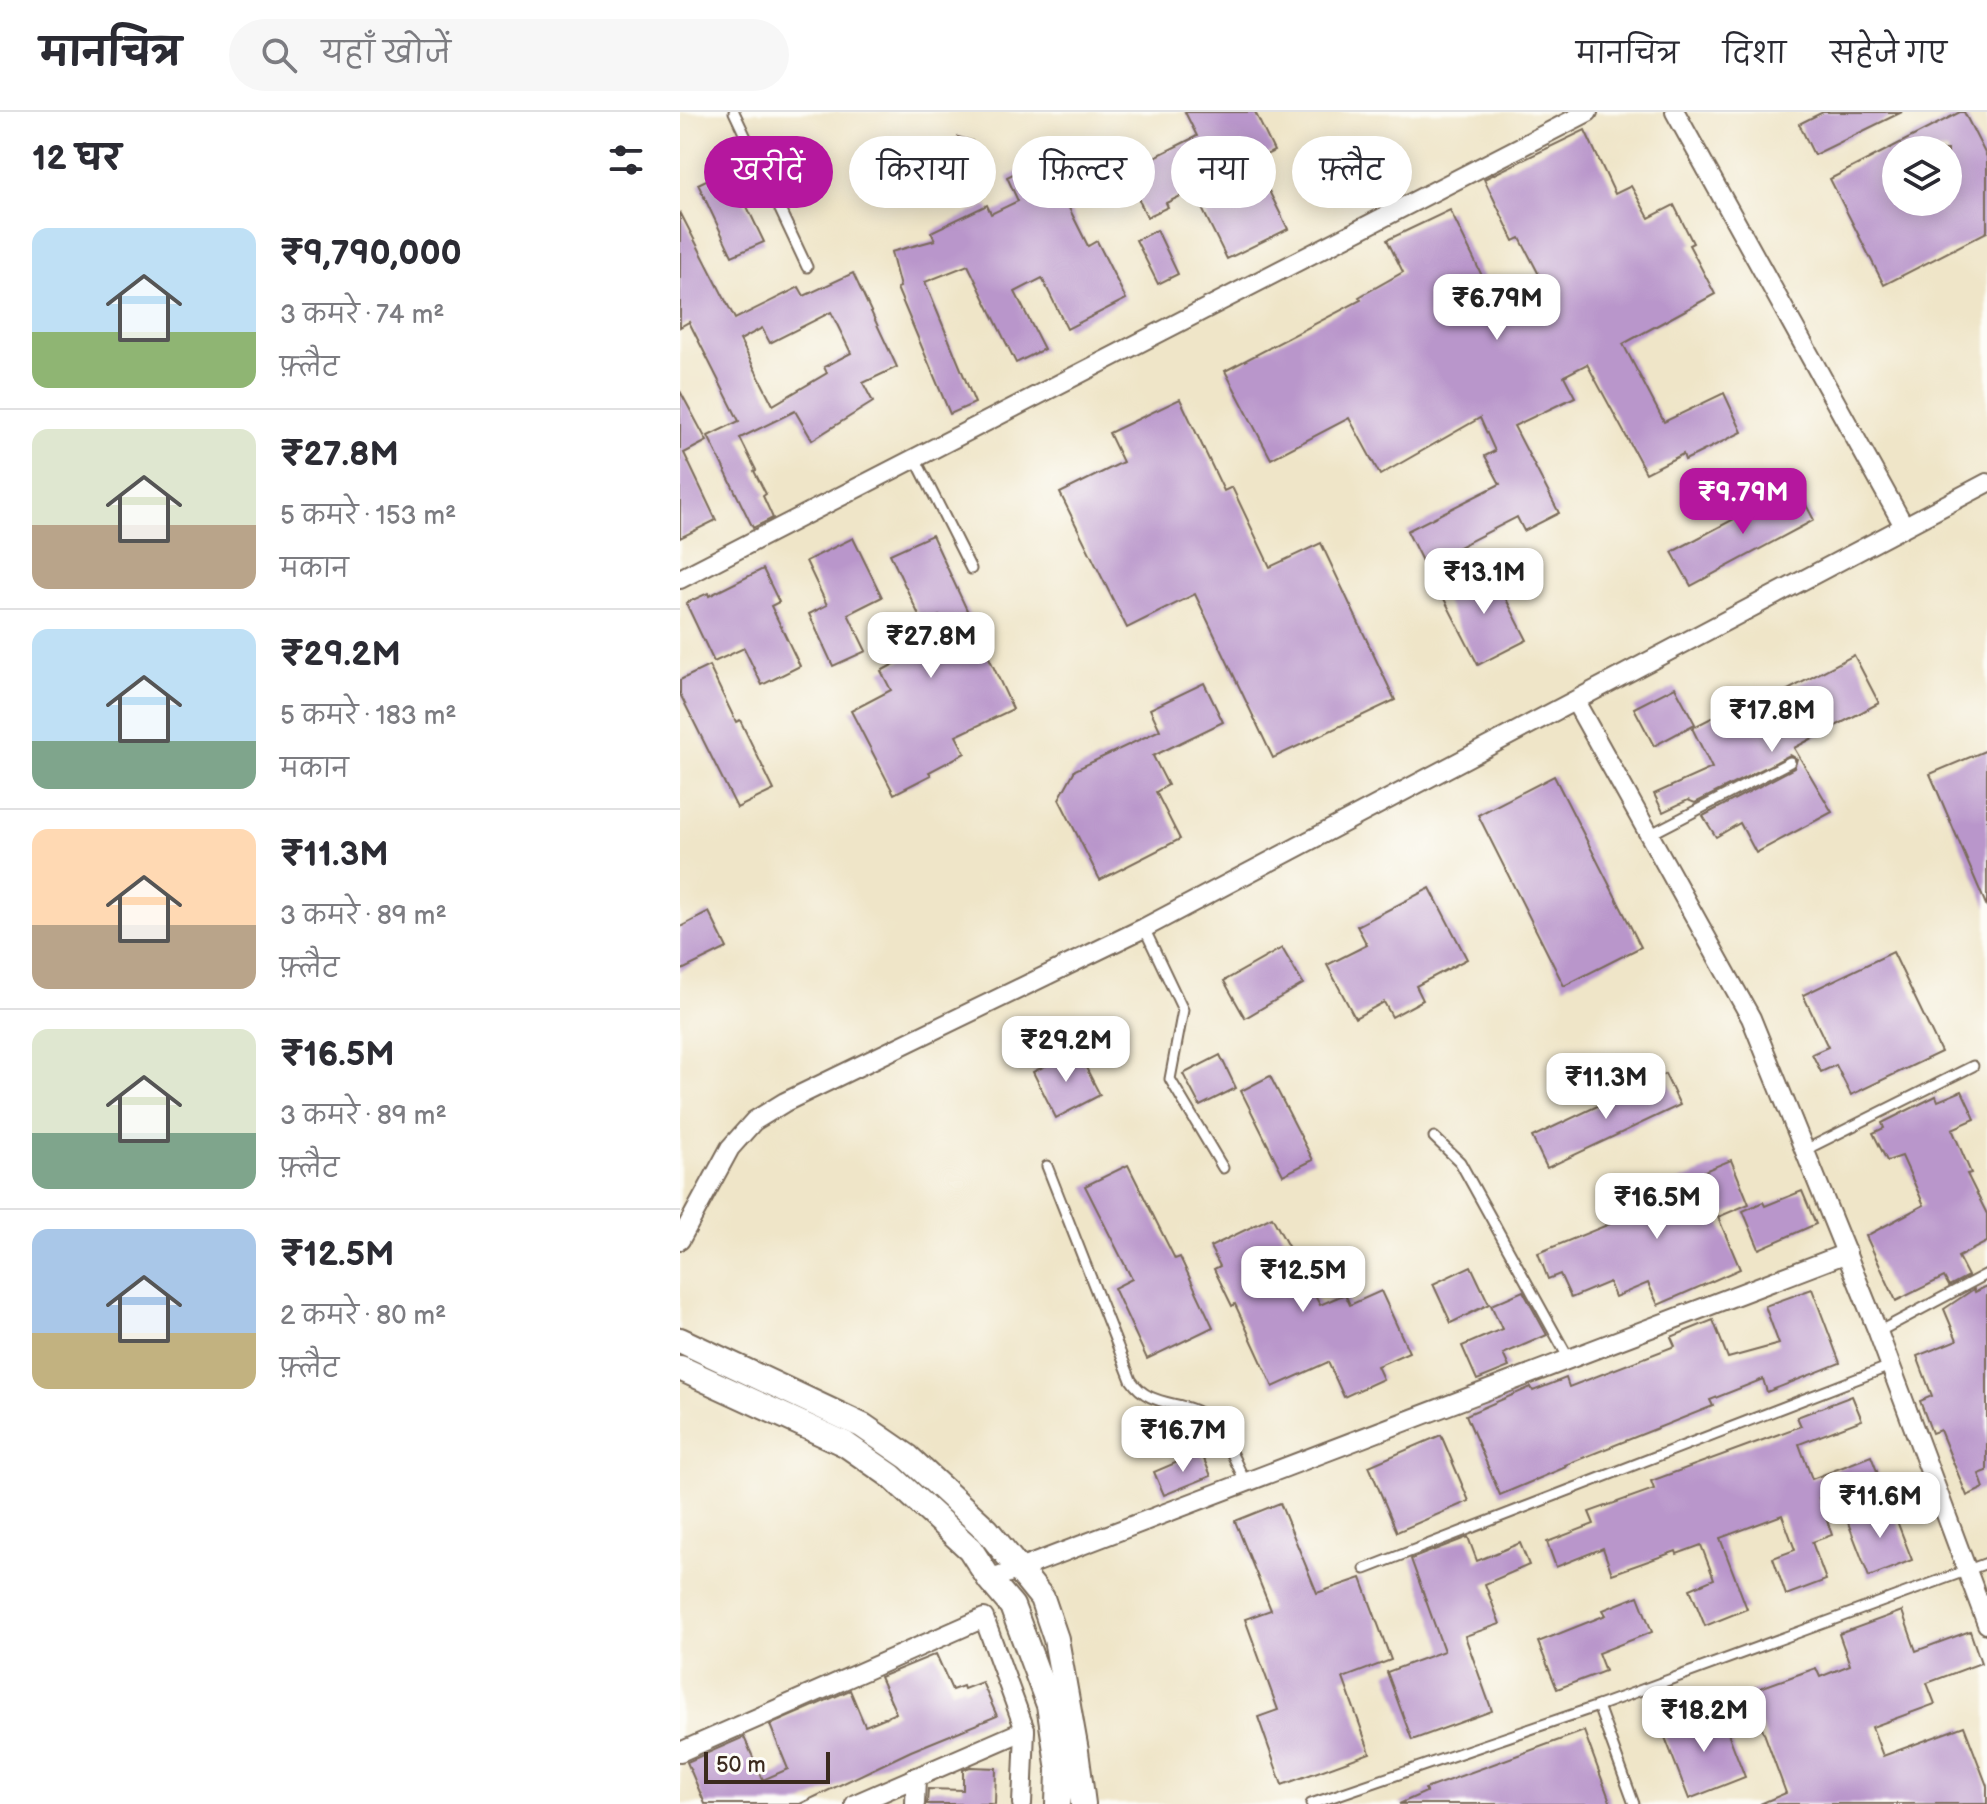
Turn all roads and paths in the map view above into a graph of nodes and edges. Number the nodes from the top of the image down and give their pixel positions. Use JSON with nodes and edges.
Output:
{"nodes":[{"id":1,"x":734,"y":112,"type":"edge"},
{"id":2,"x":1588,"y":112,"type":"edge"},
{"id":3,"x":1675,"y":112,"type":"edge"},
{"id":4,"x":807,"y":267,"type":"dead end"},
{"id":5,"x":915,"y":458,"type":"junction"},
{"id":6,"x":1987,"y":483,"type":"edge"},
{"id":7,"x":1904,"y":526,"type":"junction"},
{"id":8,"x":971,"y":569,"type":"dead end"},
{"id":9,"x":680,"y":579,"type":"edge"},
{"id":10,"x":1575,"y":701,"type":"junction"},
{"id":11,"x":1790,"y":762,"type":"dead end"},
{"id":12,"x":1649,"y":835,"type":"junction"},
{"id":13,"x":1144,"y":928,"type":"junction"},
{"id":14,"x":1973,"y":1066,"type":"dead end"},
{"id":15,"x":1434,"y":1137,"type":"dead end"},
{"id":16,"x":1805,"y":1150,"type":"junction"},
{"id":17,"x":1047,"y":1166,"type":"dead end"},
{"id":18,"x":1223,"y":1168,"type":"dead end"},
{"id":19,"x":680,"y":1240,"type":"edge"},
{"id":20,"x":1847,"y":1253,"type":"junction"},
{"id":21,"x":1987,"y":1274,"type":"edge"},
{"id":22,"x":1878,"y":1332,"type":"junction"},
{"id":23,"x":680,"y":1340,"type":"edge"},
{"id":24,"x":1569,"y":1359,"type":"junction"},
{"id":25,"x":1890,"y":1366,"type":"junction"},
{"id":26,"x":680,"y":1368,"type":"edge"},
{"id":27,"x":1246,"y":1483,"type":"junction"},
{"id":28,"x":1987,"y":1563,"type":"edge"},
{"id":29,"x":1020,"y":1568,"type":"junction"},
{"id":30,"x":1365,"y":1569,"type":"dead end"},
{"id":31,"x":1967,"y":1570,"type":"junction"},
{"id":32,"x":990,"y":1580,"type":"junction"},
{"id":33,"x":1987,"y":1624,"type":"edge"},
{"id":34,"x":1598,"y":1706,"type":"junction"},
{"id":35,"x":1025,"y":1730,"type":"junction"},
{"id":36,"x":680,"y":1752,"type":"edge"},
{"id":37,"x":916,"y":1777,"type":"junction"},
{"id":38,"x":855,"y":1804,"type":"edge"},
{"id":39,"x":915,"y":1804,"type":"edge"},
{"id":40,"x":1022,"y":1804,"type":"edge"},
{"id":41,"x":1058,"y":1804,"type":"edge"},
{"id":42,"x":1083,"y":1804,"type":"edge"},
{"id":43,"x":1311,"y":1804,"type":"edge"},
{"id":44,"x":1634,"y":1804,"type":"edge"}],
"edges":[{"from":1,"to":4,"type":"lane"},
{"from":2,"to":5,"type":"street"},
{"from":3,"to":7,"type":"street"},
{"from":5,"to":8,"type":"lane"},
{"from":5,"to":9,"type":"street"},
{"from":6,"to":7,"type":"street"},
{"from":7,"to":10,"type":"street"},
{"from":10,"to":12,"type":"street"},
{"from":10,"to":13,"type":"street"},
{"from":11,"to":12,"type":"lane"},
{"from":12,"to":16,"type":"street"},
{"from":13,"to":18,"type":"lane"},
{"from":13,"to":19,"type":"street"},
{"from":14,"to":16,"type":"lane"},
{"from":15,"to":24,"type":"lane"},
{"from":16,"to":20,"type":"street"},
{"from":17,"to":27,"type":"lane"},
{"from":20,"to":22,"type":"street"},
{"from":20,"to":24,"type":"street"},
{"from":21,"to":22,"type":"lane"},
{"from":22,"to":25,"type":"street"},
{"from":23,"to":29,"type":"street"},
{"from":24,"to":27,"type":"street"},
{"from":25,"to":30,"type":"lane"},
{"from":25,"to":31,"type":"street"},
{"from":26,"to":32,"type":"street"},
{"from":27,"to":29,"type":"street"},
{"from":28,"to":31,"type":"lane"},
{"from":29,"to":32,"type":"street"},
{"from":29,"to":42,"type":"street"},
{"from":31,"to":33,"type":"street"},
{"from":31,"to":34,"type":"lane"},
{"from":32,"to":41,"type":"street"},
{"from":34,"to":43,"type":"lane"},
{"from":34,"to":44,"type":"lane"},
{"from":35,"to":36,"type":"street"},
{"from":35,"to":37,"type":"street"},
{"from":35,"to":40,"type":"street"},
{"from":37,"to":38,"type":"street"},
{"from":37,"to":39,"type":"street"}]}
